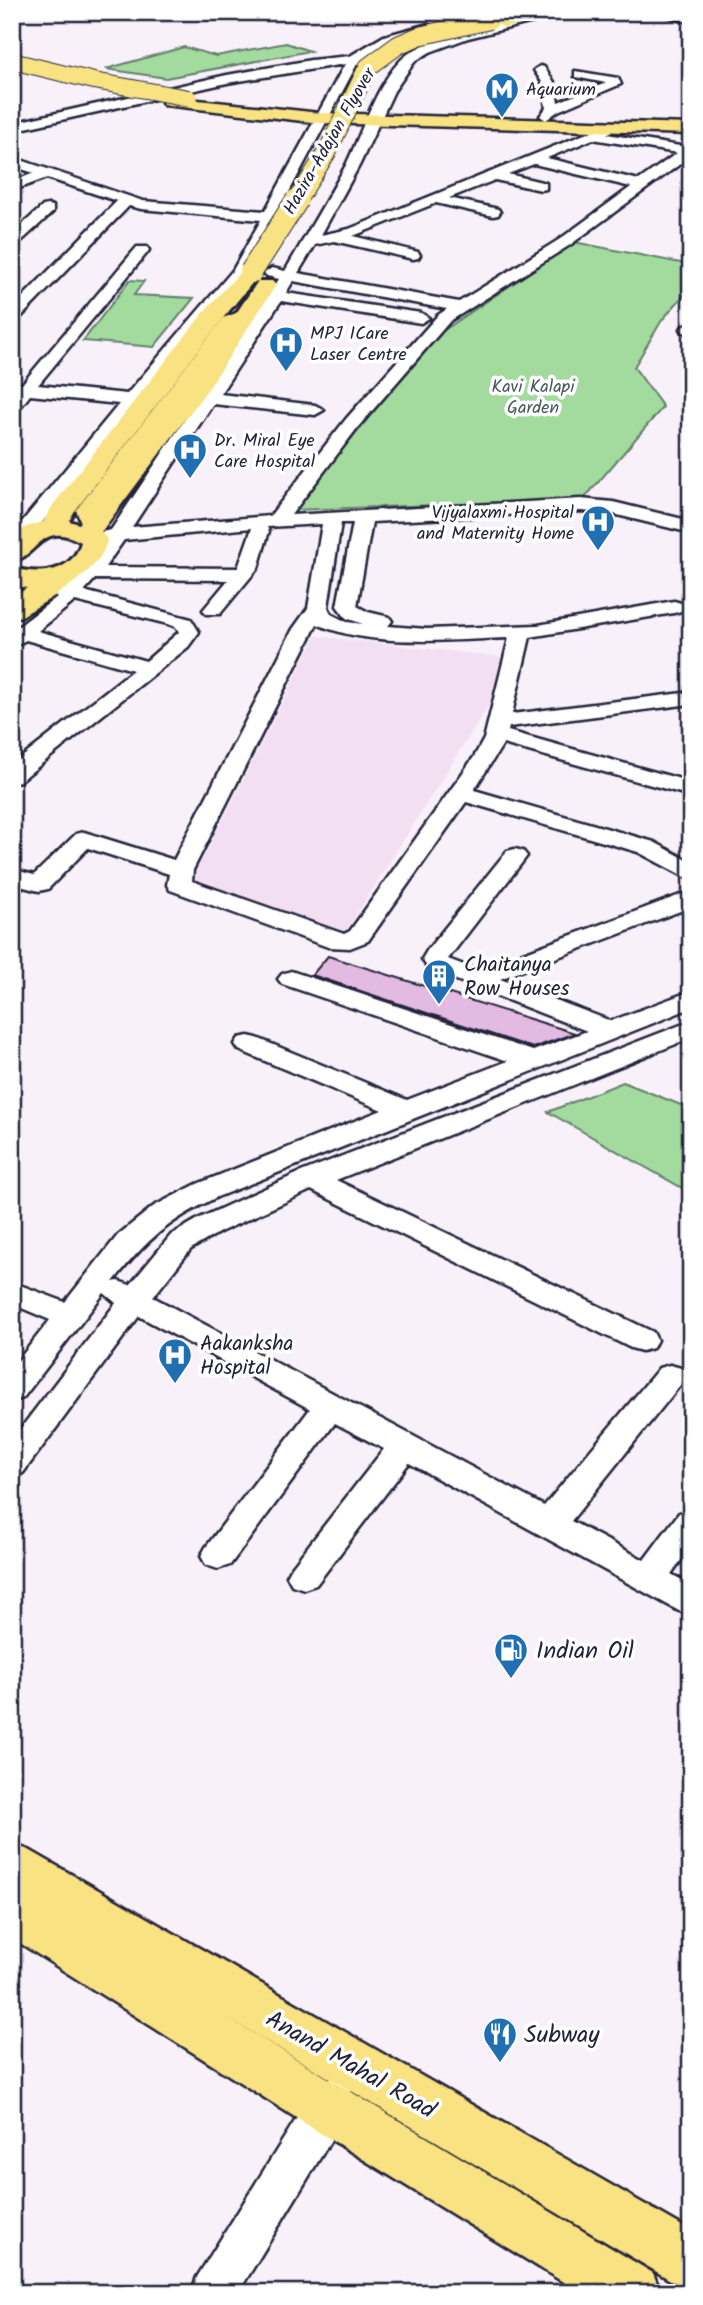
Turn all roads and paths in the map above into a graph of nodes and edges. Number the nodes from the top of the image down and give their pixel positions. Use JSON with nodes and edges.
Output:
{"nodes":[{"id":1,"x":522,"y":12,"type":"edge"},
{"id":2,"x":549,"y":12,"type":"edge"},
{"id":3,"x":568,"y":12,"type":"edge"},
{"id":4,"x":660,"y":12,"type":"edge"},
{"id":5,"x":496,"y":18,"type":"edge"},
{"id":6,"x":691,"y":20,"type":"edge"},
{"id":7,"x":353,"y":60,"type":"junction"},
{"id":8,"x":12,"y":61,"type":"edge"},
{"id":9,"x":406,"y":62,"type":"junction"},
{"id":10,"x":12,"y":69,"type":"edge"},
{"id":11,"x":540,"y":70,"type":"dead end"},
{"id":12,"x":579,"y":74,"type":"dead end"},
{"id":13,"x":280,"y":111,"type":"junction"},
{"id":14,"x":549,"y":112,"type":"junction"},
{"id":15,"x":322,"y":114,"type":"junction"},
{"id":16,"x":377,"y":117,"type":"junction"},
{"id":17,"x":420,"y":118,"type":"junction"},
{"id":18,"x":691,"y":119,"type":"edge"},
{"id":19,"x":12,"y":127,"type":"edge"},
{"id":20,"x":612,"y":127,"type":"junction"},
{"id":21,"x":691,"y":129,"type":"edge"},
{"id":22,"x":592,"y":135,"type":"junction"},
{"id":23,"x":643,"y":144,"type":"junction"},
{"id":24,"x":689,"y":150,"type":"edge"},
{"id":25,"x":532,"y":159,"type":"junction"},
{"id":26,"x":12,"y":161,"type":"edge"},
{"id":27,"x":668,"y":166,"type":"junction"},
{"id":28,"x":691,"y":170,"type":"edge"},
{"id":29,"x":46,"y":173,"type":"junction"},
{"id":30,"x":592,"y":174,"type":"junction"},
{"id":31,"x":493,"y":175,"type":"junction"},
{"id":32,"x":474,"y":183,"type":"junction"},
{"id":33,"x":541,"y":186,"type":"dead end"},
{"id":34,"x":641,"y":186,"type":"junction"},
{"id":35,"x":12,"y":187,"type":"edge"},
{"id":36,"x":459,"y":189,"type":"junction"},
{"id":37,"x":518,"y":192,"type":"dead end"},
{"id":38,"x":435,"y":199,"type":"junction"},
{"id":39,"x":125,"y":200,"type":"junction"},
{"id":40,"x":48,"y":209,"type":"dead end"},
{"id":41,"x":269,"y":216,"type":"junction"},
{"id":42,"x":336,"y":237,"type":"junction"},
{"id":43,"x":12,"y":242,"type":"edge"},
{"id":44,"x":308,"y":242,"type":"junction"},
{"id":45,"x":142,"y":250,"type":"dead end"},
{"id":46,"x":413,"y":255,"type":"dead end"},
{"id":47,"x":272,"y":273,"type":"junction"},
{"id":48,"x":276,"y":296,"type":"junction"},
{"id":49,"x":461,"y":307,"type":"junction"},
{"id":50,"x":12,"y":317,"type":"edge"},
{"id":51,"x":441,"y":321,"type":"junction"},
{"id":52,"x":20,"y":388,"type":"edge"},
{"id":53,"x":209,"y":398,"type":"junction"},
{"id":54,"x":131,"y":400,"type":"junction"},
{"id":55,"x":12,"y":406,"type":"edge"},
{"id":56,"x":315,"y":410,"type":"dead end"},
{"id":57,"x":363,"y":520,"type":"junction"},
{"id":58,"x":332,"y":522,"type":"junction"},
{"id":59,"x":53,"y":526,"type":"junction"},
{"id":60,"x":268,"y":526,"type":"junction"},
{"id":61,"x":691,"y":527,"type":"edge"},
{"id":62,"x":99,"y":544,"type":"junction"},
{"id":63,"x":12,"y":547,"type":"edge"},
{"id":64,"x":12,"y":554,"type":"edge"},
{"id":65,"x":248,"y":565,"type":"junction"},
{"id":66,"x":12,"y":576,"type":"edge"},
{"id":67,"x":59,"y":587,"type":"junction"},
{"id":68,"x":685,"y":608,"type":"edge"},
{"id":69,"x":318,"y":609,"type":"junction"},
{"id":70,"x":213,"y":610,"type":"dead end"},
{"id":71,"x":15,"y":628,"type":"edge"},
{"id":72,"x":521,"y":631,"type":"junction"},
{"id":73,"x":464,"y":632,"type":"junction"},
{"id":74,"x":149,"y":668,"type":"junction"},
{"id":75,"x":691,"y":698,"type":"edge"},
{"id":76,"x":498,"y":728,"type":"junction"},
{"id":77,"x":12,"y":747,"type":"edge"},
{"id":78,"x":38,"y":754,"type":"junction"},
{"id":79,"x":12,"y":776,"type":"edge"},
{"id":80,"x":691,"y":789,"type":"edge"},
{"id":81,"x":461,"y":793,"type":"junction"},
{"id":82,"x":515,"y":856,"type":"dead end"},
{"id":83,"x":181,"y":870,"type":"junction"},
{"id":84,"x":691,"y":873,"type":"edge"},
{"id":85,"x":12,"y":876,"type":"edge"},
{"id":86,"x":691,"y":898,"type":"edge"},
{"id":87,"x":292,"y":979,"type":"dead end"},
{"id":88,"x":475,"y":980,"type":"junction"},
{"id":89,"x":691,"y":999,"type":"edge"},
{"id":90,"x":691,"y":1029,"type":"edge"},
{"id":91,"x":612,"y":1031,"type":"junction"},
{"id":92,"x":248,"y":1044,"type":"dead end"},
{"id":93,"x":535,"y":1061,"type":"junction"},
{"id":94,"x":404,"y":1109,"type":"junction"},
{"id":95,"x":311,"y":1179,"type":"junction"},
{"id":96,"x":97,"y":1282,"type":"junction"},
{"id":97,"x":12,"y":1292,"type":"edge"},
{"id":98,"x":135,"y":1299,"type":"junction"},
{"id":99,"x":70,"y":1316,"type":"junction"},
{"id":100,"x":642,"y":1340,"type":"dead end"},
{"id":101,"x":670,"y":1376,"type":"dead end"},
{"id":102,"x":12,"y":1390,"type":"edge"},
{"id":103,"x":331,"y":1405,"type":"junction"},
{"id":104,"x":405,"y":1445,"type":"junction"},
{"id":105,"x":12,"y":1464,"type":"edge"},
{"id":106,"x":691,"y":1522,"type":"edge"},
{"id":107,"x":549,"y":1524,"type":"junction"},
{"id":108,"x":218,"y":1556,"type":"dead end"},
{"id":109,"x":304,"y":1576,"type":"dead end"},
{"id":110,"x":649,"y":1578,"type":"junction"},
{"id":111,"x":691,"y":1601,"type":"edge"},
{"id":112,"x":12,"y":1865,"type":"edge"},
{"id":113,"x":17,"y":1924,"type":"edge"},
{"id":114,"x":340,"y":2087,"type":"junction"},
{"id":115,"x":691,"y":2262,"type":"edge"},
{"id":116,"x":213,"y":2293,"type":"edge"},
{"id":117,"x":634,"y":2293,"type":"edge"}],
"edges":[{"from":1,"to":5,"type":"highway","name":"Hazira-Adajan Flyover"},
{"from":2,"to":5,"type":"highway","name":"Hazira-Adajan Flyover"},
{"from":3,"to":9,"type":"street"},
{"from":4,"to":6,"type":"street"},
{"from":5,"to":7,"type":"street"},
{"from":5,"to":47,"type":"highway","name":"Hazira-Adajan Flyover","bridge":true},
{"from":7,"to":9,"type":"street"},
{"from":7,"to":15,"type":"street"},
{"from":7,"to":19,"type":"street"},
{"from":8,"to":13,"type":"main road","bridge":true},
{"from":9,"to":16,"type":"street"},
{"from":10,"to":13,"type":"main road"},
{"from":11,"to":14,"type":"street"},
{"from":12,"to":14,"type":"street"},
{"from":13,"to":15,"type":"main road"},
{"from":13,"to":15,"type":"main road"},
{"from":14,"to":17,"type":"main road"},
{"from":14,"to":18,"type":"main road"},
{"from":15,"to":16,"type":"main road"},
{"from":15,"to":41,"type":"street"},
{"from":16,"to":17,"type":"main road"},
{"from":16,"to":17,"type":"main road"},
{"from":16,"to":44,"type":"street"},
{"from":17,"to":20,"type":"main road"},
{"from":20,"to":21,"type":"main road"},
{"from":20,"to":22,"type":"street"},
{"from":22,"to":23,"type":"street"},
{"from":22,"to":25,"type":"street"},
{"from":23,"to":24,"type":"street"},
{"from":23,"to":30,"type":"street"},
{"from":24,"to":27,"type":"street"},
{"from":25,"to":30,"type":"street"},
{"from":25,"to":31,"type":"street"},
{"from":26,"to":29,"type":"street"},
{"from":27,"to":28,"type":"street"},
{"from":27,"to":34,"type":"street"},
{"from":29,"to":35,"type":"street"},
{"from":29,"to":39,"type":"street"},
{"from":30,"to":34,"type":"street"},
{"from":31,"to":32,"type":"street"},
{"from":31,"to":33,"type":"street"},
{"from":32,"to":36,"type":"street"},
{"from":32,"to":37,"type":"street"},
{"from":34,"to":49,"type":"street"},
{"from":36,"to":38,"type":"street"},
{"from":36,"to":38,"type":"street"},
{"from":38,"to":42,"type":"street"},
{"from":39,"to":41,"type":"street"},
{"from":39,"to":50,"type":"street"},
{"from":40,"to":43,"type":"street"},
{"from":41,"to":54,"type":"street"},
{"from":42,"to":44,"type":"street"},
{"from":42,"to":46,"type":"street"},
{"from":44,"to":47,"type":"street"},
{"from":45,"to":52,"type":"street"},
{"from":47,"to":48,"type":"street"},
{"from":47,"to":49,"type":"street"},
{"from":47,"to":59,"type":"highway","name":"Hazira-Adajan Flyover"},
{"from":47,"to":62,"type":"highway","name":"Hazira-Adajan Flyover"},
{"from":48,"to":51,"type":"street"},
{"from":48,"to":53,"type":"street"},
{"from":49,"to":51,"type":"street"},
{"from":51,"to":60,"type":"street"},
{"from":52,"to":54,"type":"street"},
{"from":52,"to":55,"type":"street"},
{"from":53,"to":56,"type":"street"},
{"from":53,"to":62,"type":"street"},
{"from":54,"to":63,"type":"street"},
{"from":57,"to":58,"type":"street"},
{"from":57,"to":61,"type":"street"},
{"from":57,"to":73,"type":"street"},
{"from":58,"to":60,"type":"street"},
{"from":58,"to":69,"type":"street"},
{"from":59,"to":62,"type":"highway"},
{"from":59,"to":64,"type":"highway"},
{"from":60,"to":62,"type":"street"},
{"from":60,"to":65,"type":"street"},
{"from":62,"to":65,"type":"street"},
{"from":62,"to":67,"type":"highway","name":"Hazira-Adajan Flyover"},
{"from":65,"to":70,"type":"street"},
{"from":66,"to":67,"type":"highway"},
{"from":67,"to":71,"type":"highway","name":"Hazira-Adajan Flyover"},
{"from":67,"to":74,"type":"street"},
{"from":68,"to":72,"type":"street"},
{"from":69,"to":73,"type":"street"},
{"from":69,"to":83,"type":"street"},
{"from":71,"to":74,"type":"street"},
{"from":72,"to":73,"type":"street"},
{"from":72,"to":76,"type":"street"},
{"from":74,"to":78,"type":"street"},
{"from":75,"to":76,"type":"street"},
{"from":76,"to":80,"type":"street"},
{"from":76,"to":81,"type":"street"},
{"from":77,"to":78,"type":"street"},
{"from":78,"to":79,"type":"street"},
{"from":81,"to":83,"type":"street"},
{"from":81,"to":84,"type":"street"},
{"from":82,"to":88,"type":"street"},
{"from":83,"to":85,"type":"street"},
{"from":86,"to":88,"type":"street"},
{"from":87,"to":93,"type":"street"},
{"from":88,"to":91,"type":"street"},
{"from":89,"to":91,"type":"street"},
{"from":90,"to":95,"type":"street"},
{"from":91,"to":93,"type":"street"},
{"from":92,"to":94,"type":"street"},
{"from":93,"to":94,"type":"street"},
{"from":94,"to":96,"type":"street"},
{"from":95,"to":98,"type":"street"},
{"from":95,"to":100,"type":"street"},
{"from":96,"to":98,"type":"street"},
{"from":96,"to":99,"type":"street"},
{"from":97,"to":99,"type":"street"},
{"from":98,"to":103,"type":"street"},
{"from":98,"to":105,"type":"street"},
{"from":99,"to":102,"type":"street"},
{"from":101,"to":107,"type":"street"},
{"from":103,"to":104,"type":"street"},
{"from":103,"to":108,"type":"street"},
{"from":104,"to":107,"type":"street"},
{"from":104,"to":109,"type":"street"},
{"from":106,"to":110,"type":"street"},
{"from":107,"to":110,"type":"street"},
{"from":110,"to":111,"type":"street"},
{"from":112,"to":114,"type":"main road","name":"Anand Mahal Road"},
{"from":113,"to":114,"type":"main road","name":"Anand Mahal Road"},
{"from":114,"to":115,"type":"main road","name":"Anand Mahal Road"},
{"from":114,"to":116,"type":"street"},
{"from":114,"to":117,"type":"main road","name":"Anand Mahal Road"}]}
